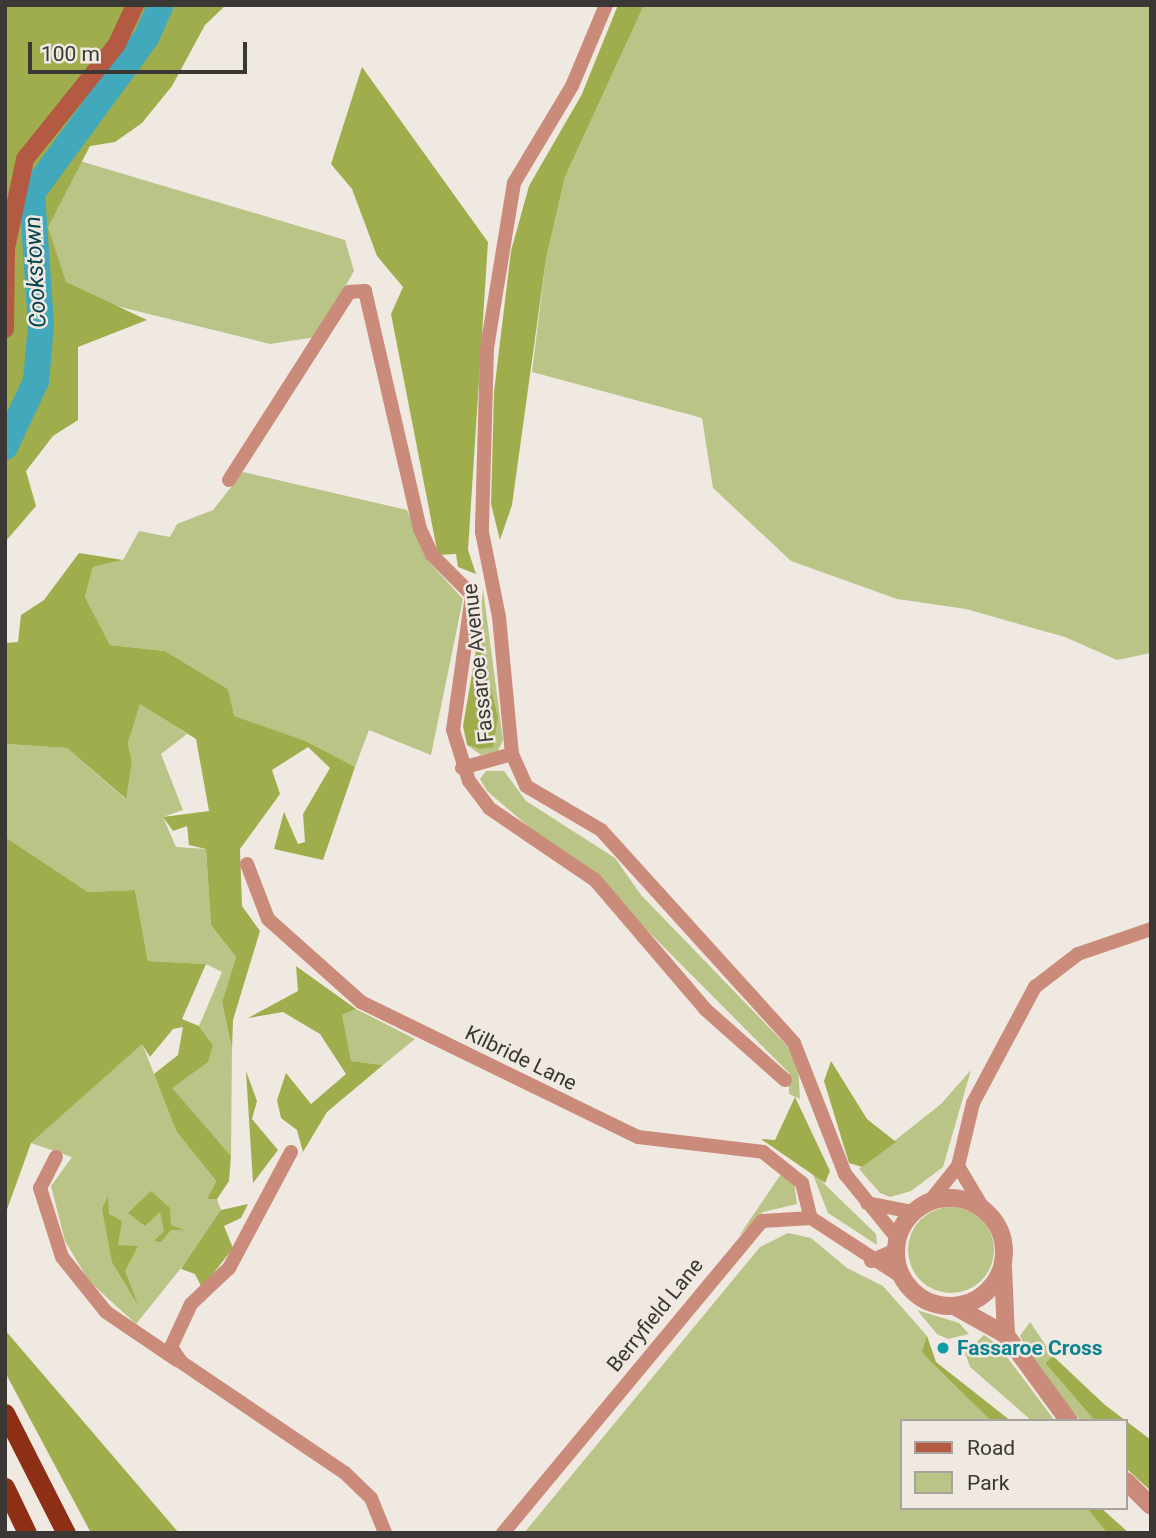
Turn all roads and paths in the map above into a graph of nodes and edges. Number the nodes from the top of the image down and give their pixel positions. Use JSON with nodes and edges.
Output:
{"nodes":[{"id":1,"x":135,"y":5,"type":"edge"},
{"id":2,"x":606,"y":5,"type":"edge"},
{"id":3,"x":5,"y":329,"type":"edge"},
{"id":4,"x":229,"y":480,"type":"dead end"},
{"id":5,"x":512,"y":754,"type":"junction"},
{"id":6,"x":462,"y":768,"type":"junction"},
{"id":7,"x":247,"y":864,"type":"dead end"},
{"id":8,"x":1151,"y":929,"type":"edge"},
{"id":9,"x":785,"y":1080,"type":"dead end"},
{"id":10,"x":292,"y":1152,"type":"dead end"},
{"id":11,"x":56,"y":1157,"type":"dead end"},
{"id":12,"x":958,"y":1166,"type":"junction"},
{"id":13,"x":930,"y":1201,"type":"junction"},
{"id":14,"x":867,"y":1203,"type":"junction"},
{"id":15,"x":983,"y":1209,"type":"junction"},
{"id":16,"x":913,"y":1212,"type":"junction"},
{"id":17,"x":811,"y":1219,"type":"junction"},
{"id":18,"x":896,"y":1244,"type":"junction"},
{"id":19,"x":871,"y":1261,"type":"junction"},
{"id":20,"x":1003,"y":1263,"type":"junction"},
{"id":21,"x":902,"y":1277,"type":"junction"},
{"id":22,"x":954,"y":1306,"type":"junction"},
{"id":23,"x":1006,"y":1335,"type":"junction"},
{"id":24,"x":181,"y":1362,"type":"junction"},
{"id":25,"x":5,"y":1413,"type":"edge"},
{"id":26,"x":1068,"y":1419,"type":"edge"},
{"id":27,"x":1128,"y":1483,"type":"edge"},
{"id":28,"x":5,"y":1487,"type":"edge"},
{"id":29,"x":1151,"y":1506,"type":"edge"},
{"id":30,"x":27,"y":1533,"type":"edge"},
{"id":31,"x":66,"y":1533,"type":"edge"},
{"id":32,"x":385,"y":1533,"type":"edge"},
{"id":33,"x":503,"y":1533,"type":"edge"}],
"edges":[{"from":1,"to":3,"type":"main road"},
{"from":2,"to":5,"type":"street","name":"Fassaroe Avenue"},
{"from":4,"to":6,"type":"street"},
{"from":5,"to":6,"type":"street"},
{"from":5,"to":14,"type":"street","name":"Fassaroe Avenue"},
{"from":6,"to":9,"type":"street"},
{"from":7,"to":17,"type":"street","name":"Kilbride Lane"},
{"from":8,"to":12,"type":"street"},
{"from":10,"to":24,"type":"street"},
{"from":11,"to":24,"type":"street"},
{"from":12,"to":13,"type":"street"},
{"from":12,"to":15,"type":"street"},
{"from":13,"to":15,"type":"street"},
{"from":13,"to":16,"type":"street"},
{"from":14,"to":16,"type":"street"},
{"from":14,"to":18,"type":"street","name":"Fassaroe Avenue"},
{"from":15,"to":20,"type":"street"},
{"from":16,"to":18,"type":"street"},
{"from":17,"to":19,"type":"street"},
{"from":17,"to":33,"type":"street","name":"Berryfield Lane"},
{"from":18,"to":19,"type":"street"},
{"from":18,"to":21,"type":"street"},
{"from":19,"to":21,"type":"street"},
{"from":20,"to":22,"type":"street"},
{"from":20,"to":23,"type":"street"},
{"from":21,"to":22,"type":"street"},
{"from":22,"to":23,"type":"street"},
{"from":23,"to":26,"type":"street"},
{"from":24,"to":32,"type":"street"},
{"from":25,"to":31,"type":"highway"},
{"from":27,"to":29,"type":"street"},
{"from":28,"to":30,"type":"highway"}]}
